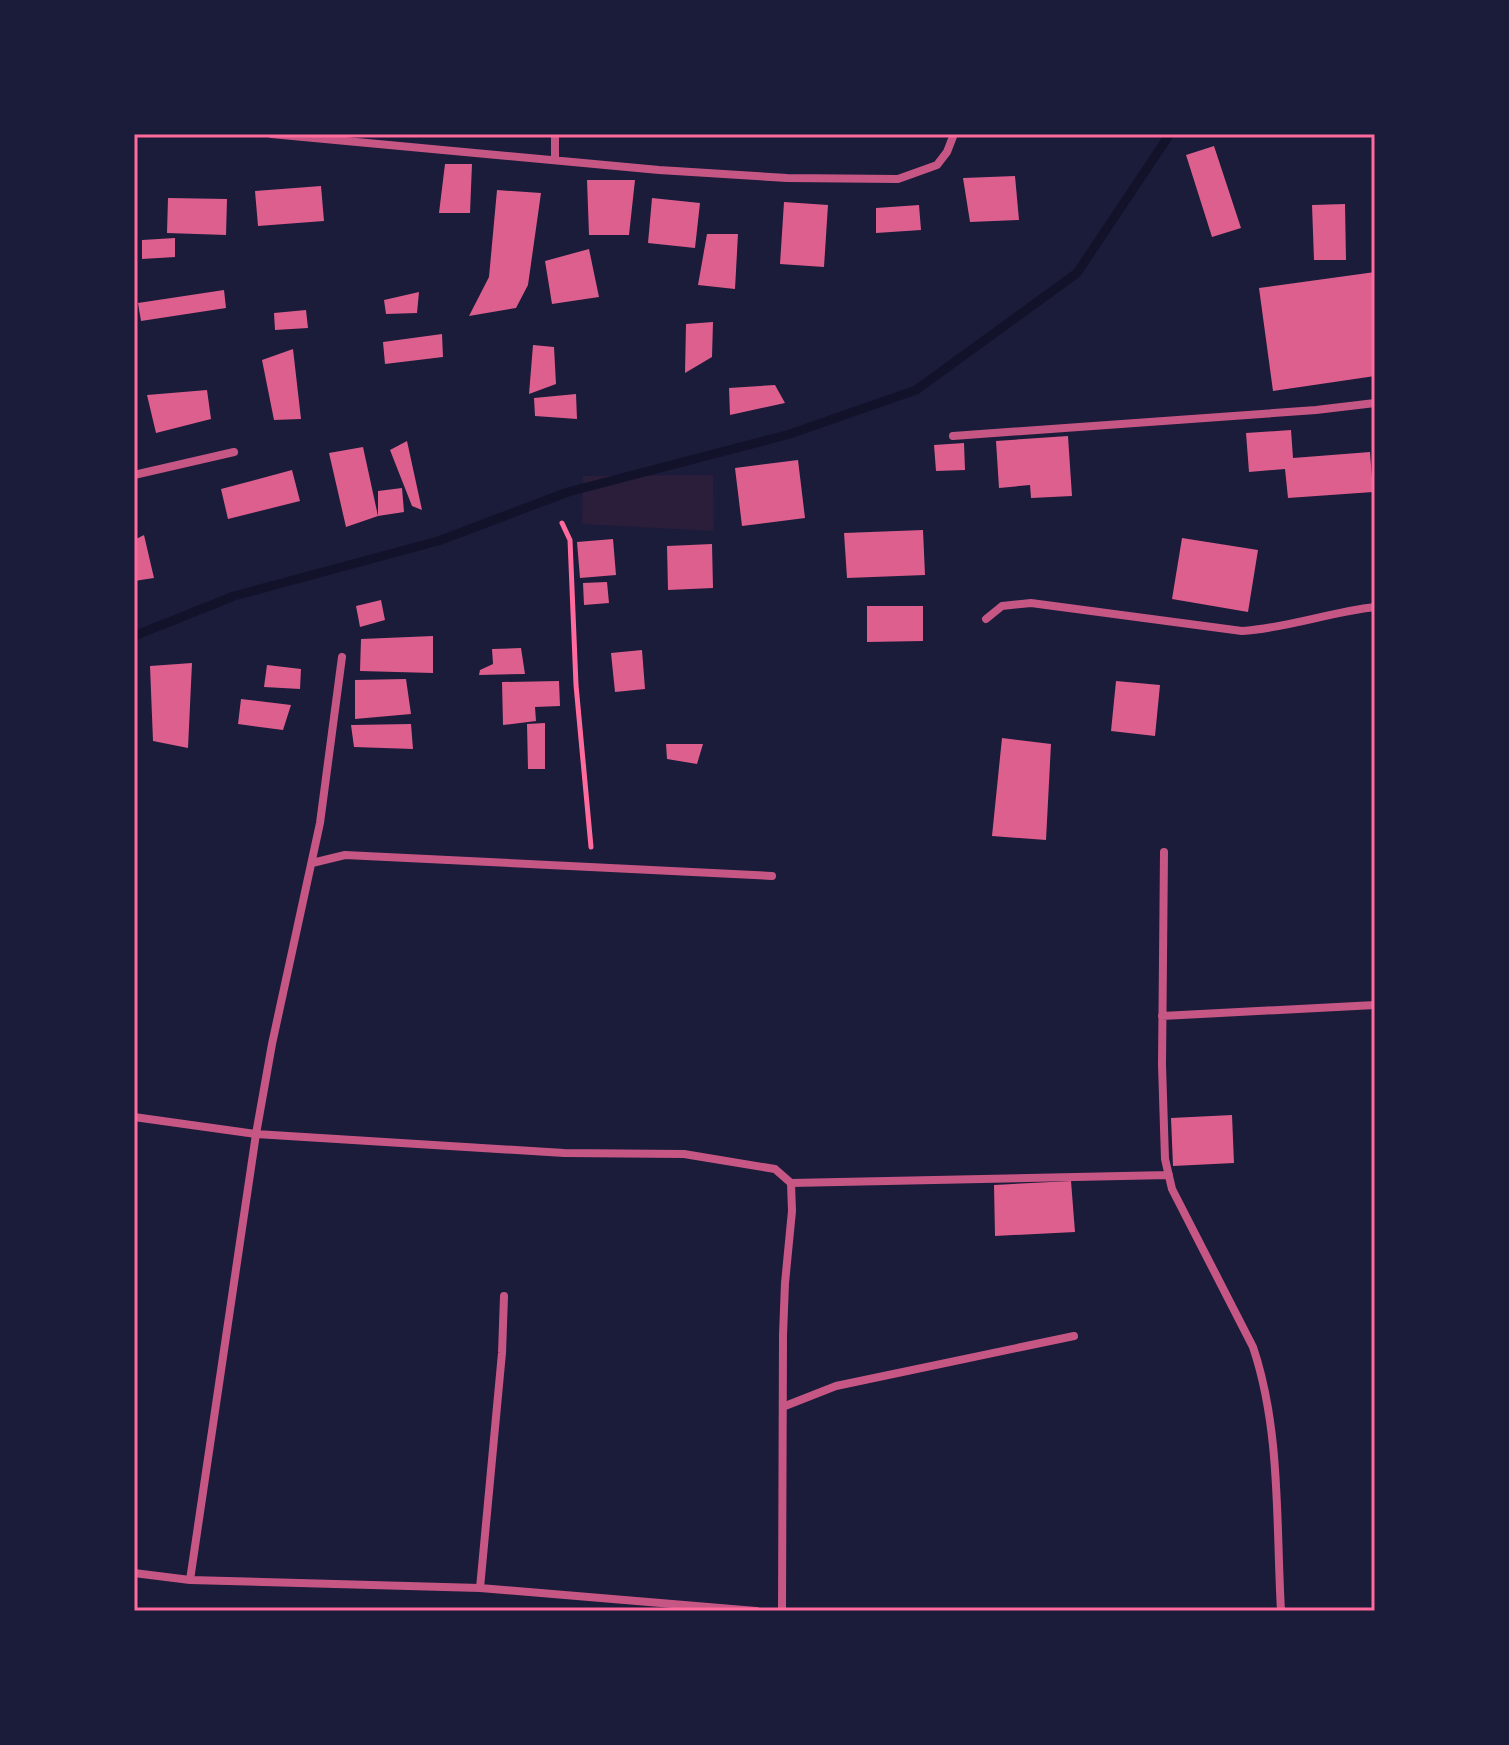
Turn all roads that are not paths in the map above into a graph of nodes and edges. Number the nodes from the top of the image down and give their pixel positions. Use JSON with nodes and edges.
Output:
{"nodes":[{"id":1,"x":271,"y":134,"type":"edge"},
{"id":2,"x":555,"y":134,"type":"edge"},
{"id":3,"x":954,"y":134,"type":"edge"},
{"id":4,"x":555,"y":159,"type":"junction"},
{"id":5,"x":1375,"y":403,"type":"edge"},
{"id":6,"x":953,"y":436,"type":"dead end"},
{"id":7,"x":234,"y":452,"type":"dead end"},
{"id":8,"x":134,"y":475,"type":"edge"},
{"id":9,"x":1375,"y":607,"type":"edge"},
{"id":10,"x":986,"y":619,"type":"dead end"},
{"id":11,"x":342,"y":657,"type":"dead end"},
{"id":12,"x":1164,"y":852,"type":"dead end"},
{"id":13,"x":312,"y":863,"type":"junction"},
{"id":14,"x":772,"y":876,"type":"dead end"},
{"id":15,"x":1375,"y":1005,"type":"edge"},
{"id":16,"x":1162,"y":1016,"type":"junction"},
{"id":17,"x":134,"y":1117,"type":"edge"},
{"id":18,"x":256,"y":1134,"type":"junction"},
{"id":19,"x":1169,"y":1175,"type":"junction"},
{"id":20,"x":791,"y":1183,"type":"junction"},
{"id":21,"x":504,"y":1296,"type":"dead end"},
{"id":22,"x":1074,"y":1336,"type":"dead end"},
{"id":23,"x":785,"y":1406,"type":"junction"},
{"id":24,"x":134,"y":1573,"type":"edge"},
{"id":25,"x":190,"y":1580,"type":"junction"},
{"id":26,"x":480,"y":1588,"type":"junction"},
{"id":27,"x":756,"y":1611,"type":"edge"},
{"id":28,"x":782,"y":1611,"type":"edge"},
{"id":29,"x":1281,"y":1611,"type":"edge"}],
"edges":[{"from":1,"to":4,"type":"street"},
{"from":2,"to":4,"type":"street"},
{"from":3,"to":4,"type":"street"},
{"from":5,"to":6,"type":"street"},
{"from":7,"to":8,"type":"street"},
{"from":9,"to":10,"type":"street"},
{"from":11,"to":13,"type":"street"},
{"from":12,"to":16,"type":"street"},
{"from":13,"to":14,"type":"street"},
{"from":13,"to":18,"type":"street"},
{"from":15,"to":16,"type":"street"},
{"from":16,"to":19,"type":"street"},
{"from":17,"to":18,"type":"street"},
{"from":18,"to":20,"type":"street"},
{"from":18,"to":25,"type":"street"},
{"from":19,"to":20,"type":"street"},
{"from":19,"to":29,"type":"street"},
{"from":20,"to":23,"type":"street"},
{"from":21,"to":26,"type":"street"},
{"from":22,"to":23,"type":"street"},
{"from":23,"to":28,"type":"street"},
{"from":24,"to":25,"type":"street"},
{"from":25,"to":26,"type":"street"},
{"from":26,"to":27,"type":"street"}]}
